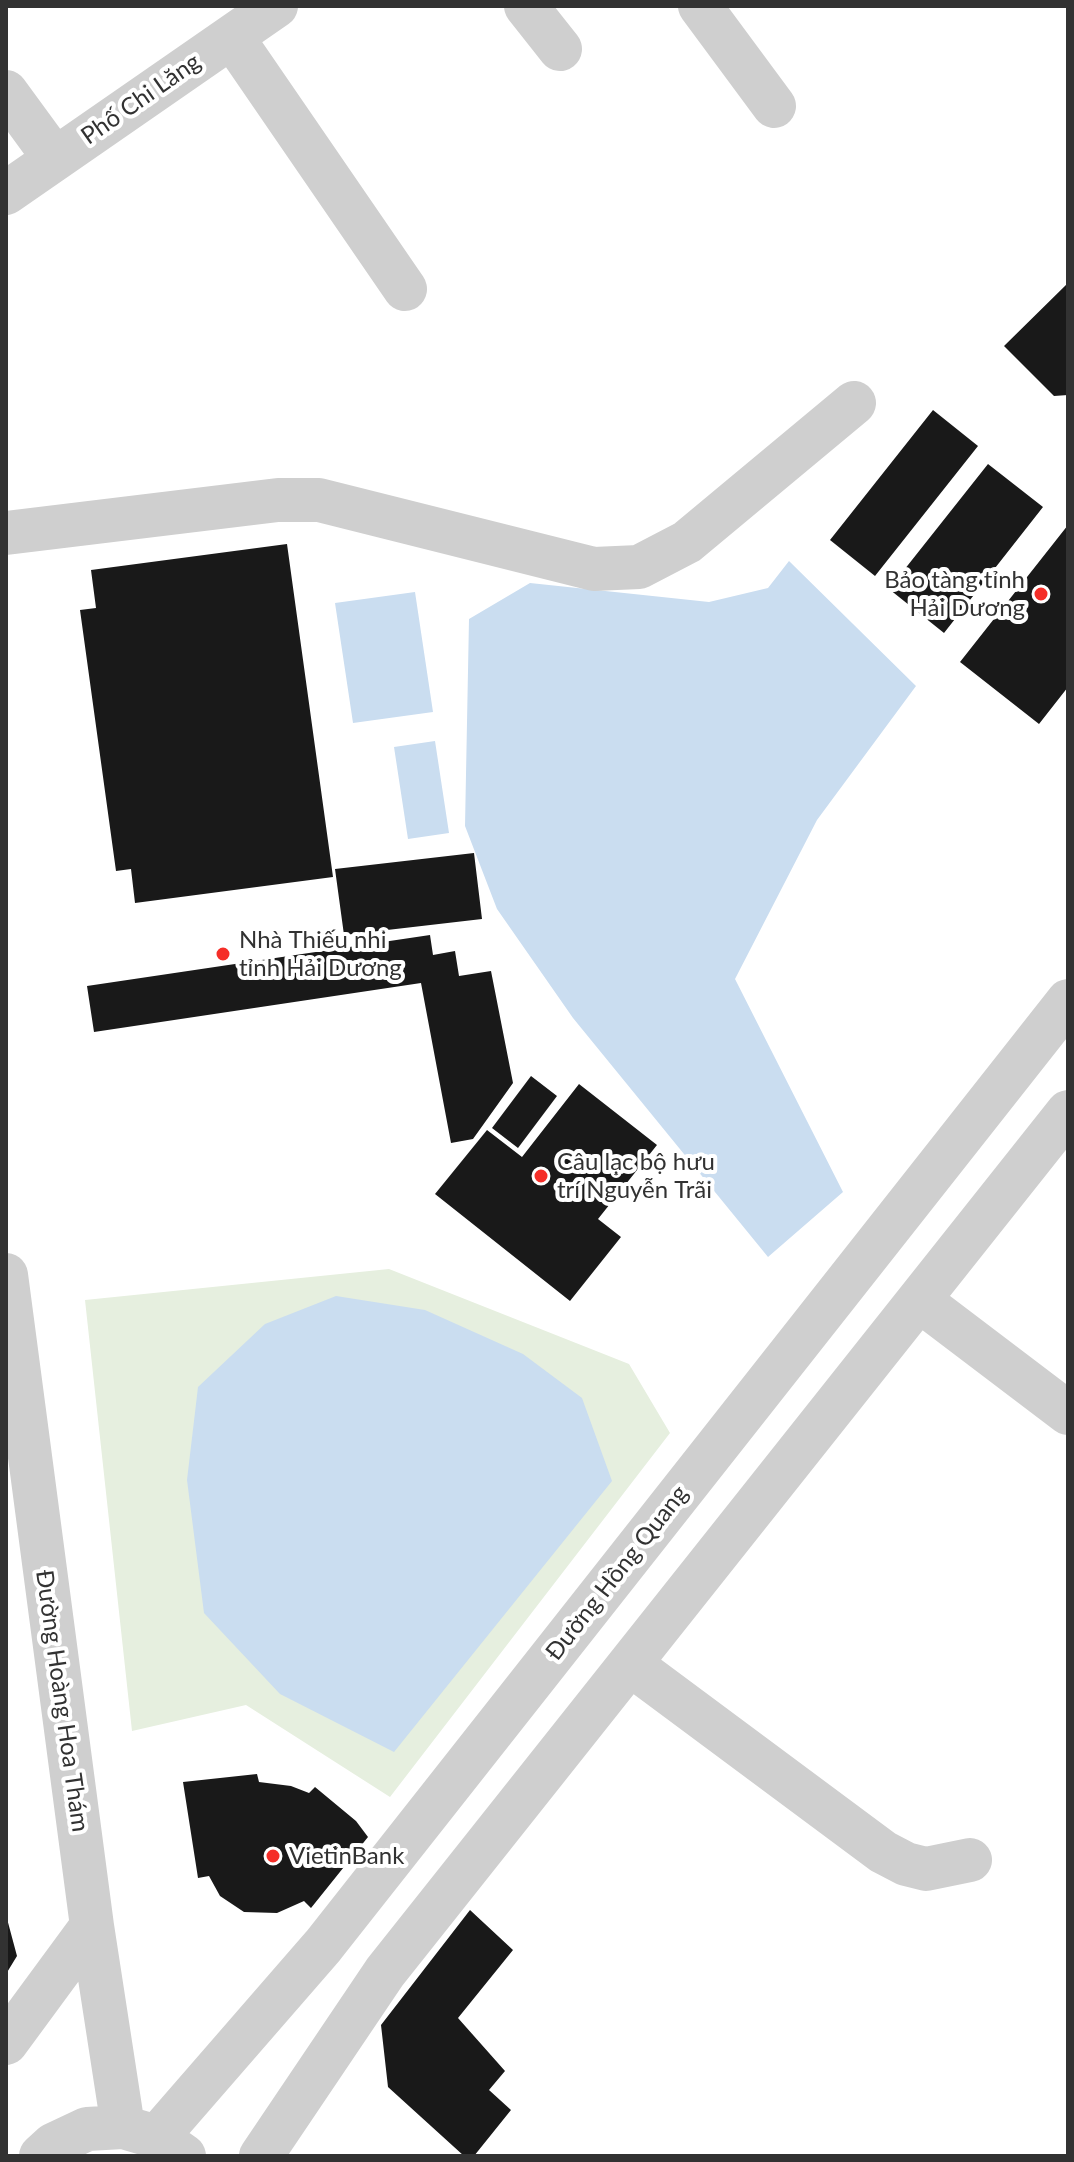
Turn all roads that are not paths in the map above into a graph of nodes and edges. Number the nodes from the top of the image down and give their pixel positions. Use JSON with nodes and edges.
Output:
{"nodes":[{"id":1,"x":276,"y":6,"type":"edge"},
{"id":2,"x":526,"y":6,"type":"edge"},
{"id":3,"x":700,"y":6,"type":"edge"},
{"id":4,"x":232,"y":37,"type":"junction"},
{"id":5,"x":560,"y":49,"type":"dead end"},
{"id":6,"x":6,"y":92,"type":"edge"},
{"id":7,"x":774,"y":106,"type":"dead end"},
{"id":8,"x":55,"y":159,"type":"junction"},
{"id":9,"x":6,"y":193,"type":"edge"},
{"id":10,"x":405,"y":289,"type":"dead end"},
{"id":11,"x":854,"y":403,"type":"dead end"},
{"id":12,"x":6,"y":533,"type":"edge"},
{"id":13,"x":1068,"y":1001,"type":"edge"},
{"id":14,"x":1068,"y":1112,"type":"edge"},
{"id":15,"x":6,"y":1275,"type":"edge"},
{"id":16,"x":919,"y":1300,"type":"junction"},
{"id":17,"x":758,"y":1393,"type":"junction"},
{"id":18,"x":1068,"y":1413,"type":"edge"},
{"id":19,"x":809,"y":1438,"type":"junction"},
{"id":20,"x":630,"y":1664,"type":"junction"},
{"id":21,"x":970,"y":1860,"type":"dead end"},
{"id":22,"x":92,"y":1926,"type":"junction"},
{"id":23,"x":12,"y":2050,"type":"edge"},
{"id":24,"x":154,"y":2140,"type":"edge"},
{"id":25,"x":41,"y":2156,"type":"edge"},
{"id":26,"x":261,"y":2156,"type":"edge"}],
"edges":[{"from":1,"to":4,"type":"street","name":"Phố Chi Lăng"},
{"from":2,"to":5,"type":"street"},
{"from":3,"to":7,"type":"street"},
{"from":4,"to":8,"type":"street","name":"Phố Chi Lăng"},
{"from":4,"to":10,"type":"street"},
{"from":6,"to":8,"type":"street"},
{"from":8,"to":9,"type":"street","name":"Phố Chi Lăng"},
{"from":11,"to":12,"type":"street"},
{"from":13,"to":17,"type":"street","name":"Đường Hồng Quang"},
{"from":14,"to":16,"type":"street"},
{"from":15,"to":22,"type":"street","name":"Đường Hoàng Hoa Thám"},
{"from":16,"to":18,"type":"street"},
{"from":16,"to":19,"type":"street"},
{"from":17,"to":19,"type":"street"},
{"from":17,"to":24,"type":"street","name":"Đường Hồng Quang"},
{"from":19,"to":20,"type":"street"},
{"from":20,"to":21,"type":"street"},
{"from":20,"to":26,"type":"street"},
{"from":22,"to":23,"type":"street"},
{"from":22,"to":24,"type":"street","name":"Đường Hoàng Hoa Thám"},
{"from":24,"to":25,"type":"street"}]}
